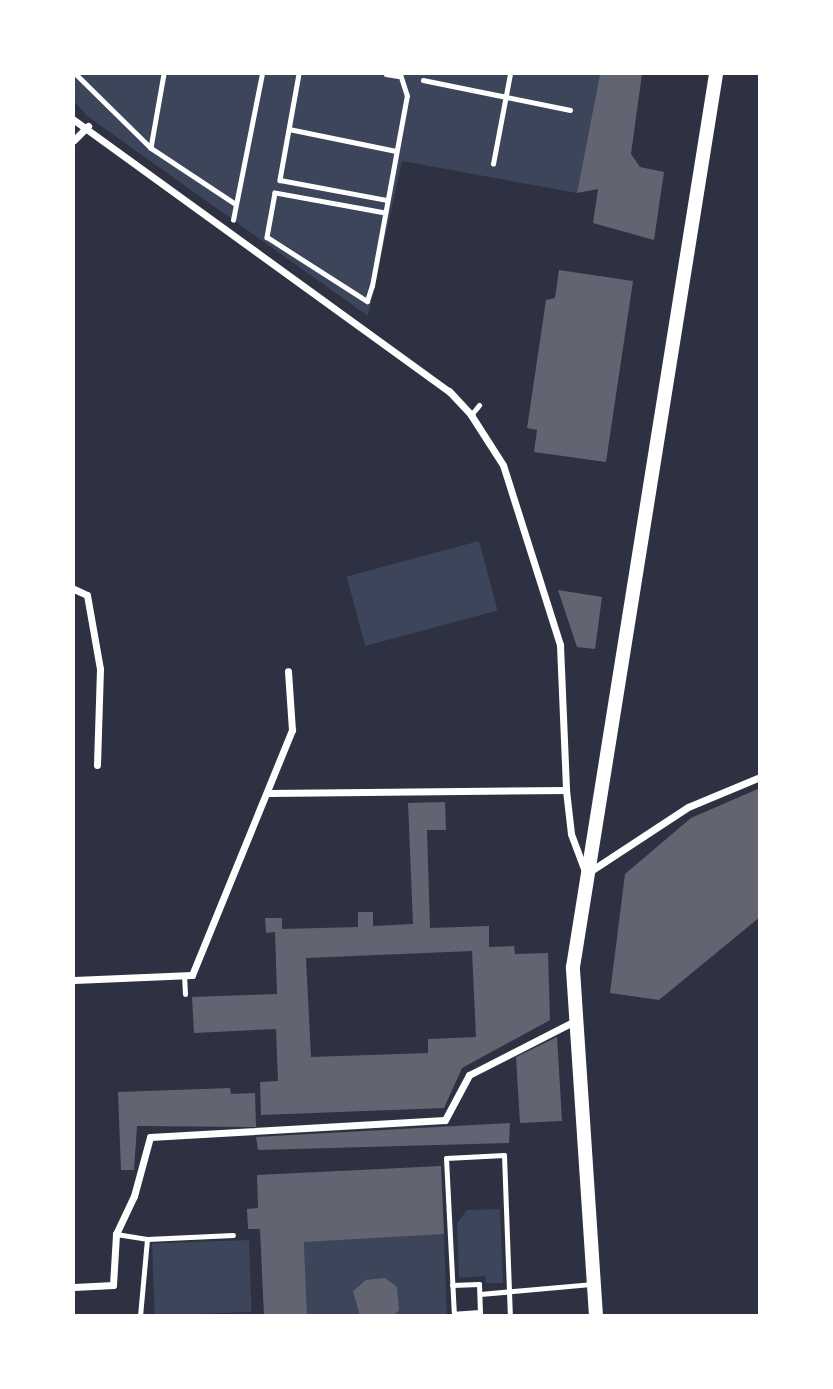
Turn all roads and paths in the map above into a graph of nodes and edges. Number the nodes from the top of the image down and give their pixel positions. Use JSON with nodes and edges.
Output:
{"nodes":[{"id":1,"x":76,"y":74,"type":"edge"},
{"id":2,"x":164,"y":74,"type":"edge"},
{"id":3,"x":262,"y":74,"type":"edge"},
{"id":4,"x":299,"y":74,"type":"edge"},
{"id":5,"x":386,"y":74,"type":"edge"},
{"id":6,"x":510,"y":74,"type":"edge"},
{"id":7,"x":716,"y":74,"type":"edge"},
{"id":8,"x":399,"y":75,"type":"edge"},
{"id":9,"x":423,"y":80,"type":"dead end"},
{"id":10,"x":506,"y":95,"type":"junction"},
{"id":11,"x":570,"y":110,"type":"dead end"},
{"id":12,"x":74,"y":120,"type":"edge"},
{"id":13,"x":89,"y":126,"type":"junction"},
{"id":14,"x":289,"y":129,"type":"junction"},
{"id":15,"x":74,"y":141,"type":"edge"},
{"id":16,"x":151,"y":148,"type":"junction"},
{"id":17,"x":396,"y":151,"type":"junction"},
{"id":18,"x":493,"y":164,"type":"dead end"},
{"id":19,"x":387,"y":200,"type":"junction"},
{"id":20,"x":385,"y":214,"type":"junction"},
{"id":21,"x":479,"y":405,"type":"dead end"},
{"id":22,"x":471,"y":415,"type":"junction"},
{"id":23,"x":74,"y":589,"type":"edge"},
{"id":24,"x":288,"y":671,"type":"dead end"},
{"id":25,"x":97,"y":765,"type":"dead end"},
{"id":26,"x":760,"y":777,"type":"edge"},
{"id":27,"x":565,"y":790,"type":"junction"},
{"id":28,"x":269,"y":793,"type":"junction"},
{"id":29,"x":586,"y":874,"type":"junction"},
{"id":30,"x":188,"y":975,"type":"junction"},
{"id":31,"x":74,"y":979,"type":"edge"},
{"id":32,"x":185,"y":994,"type":"dead end"},
{"id":33,"x":575,"y":1021,"type":"junction"},
{"id":34,"x":116,"y":1234,"type":"junction"},
{"id":35,"x":233,"y":1234,"type":"dead end"},
{"id":36,"x":147,"y":1240,"type":"junction"},
{"id":37,"x":594,"y":1284,"type":"junction"},
{"id":38,"x":452,"y":1285,"type":"junction"},
{"id":39,"x":74,"y":1287,"type":"edge"},
{"id":40,"x":509,"y":1291,"type":"junction"},
{"id":41,"x":480,"y":1294,"type":"junction"},
{"id":42,"x":139,"y":1315,"type":"edge"},
{"id":43,"x":454,"y":1315,"type":"edge"},
{"id":44,"x":510,"y":1315,"type":"edge"},
{"id":45,"x":596,"y":1315,"type":"edge"}],
"edges":[{"from":1,"to":16,"type":"path"},
{"from":2,"to":16,"type":"path"},
{"from":3,"to":16,"type":"path"},
{"from":4,"to":14,"type":"path"},
{"from":5,"to":8,"type":"path"},
{"from":6,"to":10,"type":"path"},
{"from":7,"to":29,"type":"main road"},
{"from":8,"to":17,"type":"path"},
{"from":9,"to":10,"type":"path"},
{"from":10,"to":11,"type":"path"},
{"from":10,"to":18,"type":"path"},
{"from":12,"to":13,"type":"street"},
{"from":13,"to":15,"type":"street"},
{"from":13,"to":22,"type":"street"},
{"from":14,"to":17,"type":"path"},
{"from":14,"to":19,"type":"path"},
{"from":17,"to":19,"type":"path"},
{"from":19,"to":20,"type":"path"},
{"from":20,"to":20,"type":"path"},
{"from":21,"to":22,"type":"lane"},
{"from":22,"to":27,"type":"street"},
{"from":23,"to":25,"type":"street"},
{"from":24,"to":28,"type":"street"},
{"from":26,"to":29,"type":"street"},
{"from":27,"to":28,"type":"street"},
{"from":27,"to":29,"type":"street"},
{"from":28,"to":30,"type":"street"},
{"from":29,"to":33,"type":"main road"},
{"from":30,"to":31,"type":"street"},
{"from":30,"to":32,"type":"lane"},
{"from":33,"to":34,"type":"street"},
{"from":33,"to":37,"type":"main road"},
{"from":34,"to":36,"type":"lane"},
{"from":34,"to":39,"type":"street"},
{"from":35,"to":36,"type":"lane"},
{"from":36,"to":42,"type":"lane"},
{"from":37,"to":40,"type":"lane"},
{"from":37,"to":45,"type":"main road"},
{"from":38,"to":40,"type":"lane"},
{"from":38,"to":41,"type":"lane"},
{"from":38,"to":43,"type":"lane"},
{"from":40,"to":41,"type":"lane"},
{"from":40,"to":44,"type":"lane"},
{"from":41,"to":43,"type":"lane"}]}
